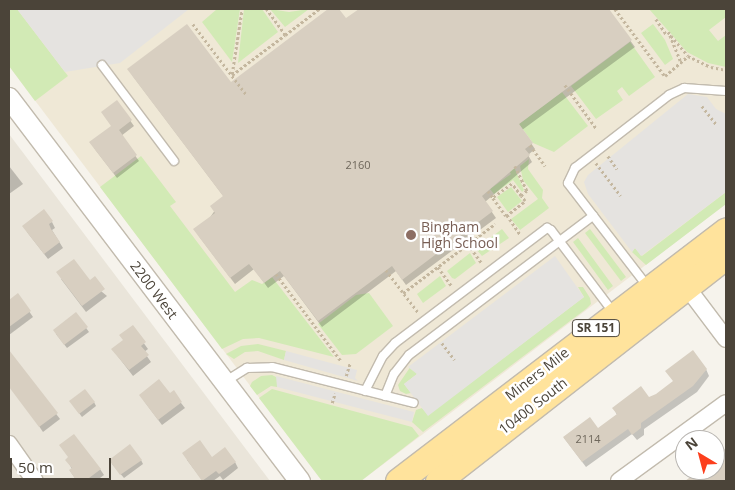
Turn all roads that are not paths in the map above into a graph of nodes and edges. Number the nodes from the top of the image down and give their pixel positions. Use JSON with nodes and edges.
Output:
{"nodes":[{"id":1,"x":102,"y":65,"type":"dead end"},
{"id":2,"x":726,"y":91,"type":"edge"},
{"id":3,"x":9,"y":98,"type":"edge"},
{"id":4,"x":174,"y":161,"type":"dead end"},
{"id":5,"x":593,"y":216,"type":"junction"},
{"id":6,"x":726,"y":230,"type":"edge"},
{"id":7,"x":560,"y":241,"type":"junction"},
{"id":8,"x":726,"y":256,"type":"edge"},
{"id":9,"x":686,"y":286,"type":"junction"},
{"id":10,"x":649,"y":288,"type":"junction"},
{"id":11,"x":622,"y":322,"type":"junction"},
{"id":12,"x":726,"y":338,"type":"edge"},
{"id":13,"x":224,"y":382,"type":"junction"},
{"id":14,"x":365,"y":391,"type":"junction"},
{"id":15,"x":385,"y":396,"type":"junction"},
{"id":16,"x":414,"y":403,"type":"dead end"},
{"id":17,"x":726,"y":403,"type":"edge"},
{"id":18,"x":9,"y":444,"type":"edge"},
{"id":19,"x":448,"y":476,"type":"edge"},
{"id":20,"x":32,"y":480,"type":"edge"},
{"id":21,"x":300,"y":481,"type":"edge"},
{"id":22,"x":398,"y":481,"type":"edge"},
{"id":23,"x":619,"y":481,"type":"edge"}],
"edges":[{"from":1,"to":4,"type":"lane"},
{"from":2,"to":5,"type":"lane"},
{"from":3,"to":13,"type":"street","name":"2200 West"},
{"from":5,"to":7,"type":"lane"},
{"from":5,"to":10,"type":"lane"},
{"from":6,"to":10,"type":"main road","name":"Miners Mile","number":"SR 151"},
{"from":7,"to":11,"type":"lane"},
{"from":7,"to":14,"type":"lane"},
{"from":7,"to":15,"type":"lane"},
{"from":8,"to":9,"type":"main road","name":"Miners Mile","number":"SR 151"},
{"from":9,"to":11,"type":"main road","name":"Miners Mile","number":"SR 151"},
{"from":9,"to":12,"type":"street"},
{"from":10,"to":11,"type":"main road","name":"Miners Mile","number":"SR 151"},
{"from":11,"to":19,"type":"main road","name":"10400 South","number":"SR 151"},
{"from":11,"to":22,"type":"main road","name":"Miners Mile","number":"SR 151"},
{"from":13,"to":14,"type":"lane"},
{"from":13,"to":21,"type":"street","name":"2200 West"},
{"from":14,"to":15,"type":"lane"},
{"from":15,"to":16,"type":"lane"},
{"from":17,"to":23,"type":"street"},
{"from":18,"to":20,"type":"street"}]}
